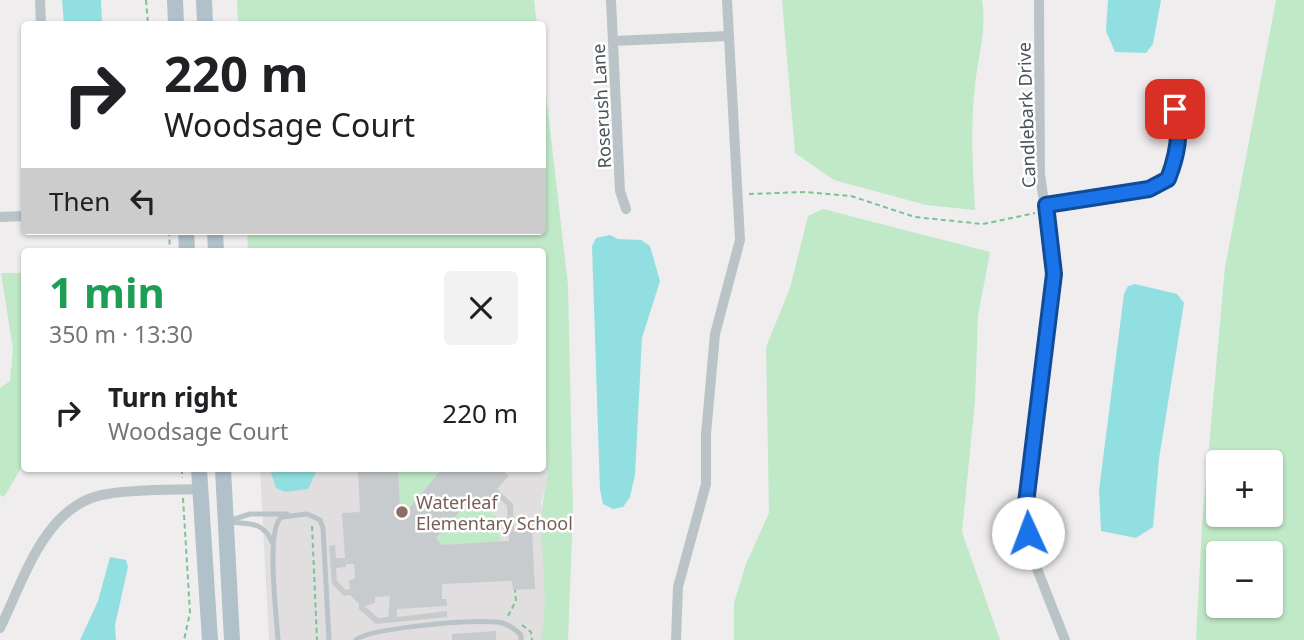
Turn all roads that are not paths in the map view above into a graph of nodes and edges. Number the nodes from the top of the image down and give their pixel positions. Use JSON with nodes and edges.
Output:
{"nodes":[{"id":1,"x":40,"y":0,"type":"edge"},
{"id":2,"x":175,"y":0,"type":"edge"},
{"id":3,"x":204,"y":0,"type":"edge"},
{"id":4,"x":611,"y":0,"type":"edge"},
{"id":5,"x":727,"y":0,"type":"edge"},
{"id":6,"x":1039,"y":0,"type":"edge"},
{"id":7,"x":41,"y":21,"type":"edge"},
{"id":8,"x":176,"y":21,"type":"edge"},
{"id":9,"x":205,"y":21,"type":"edge"},
{"id":10,"x":728,"y":36,"type":"junction"},
{"id":11,"x":613,"y":41,"type":"junction"},
{"id":12,"x":1175,"y":109,"type":"dead end"},
{"id":13,"x":1046,"y":205,"type":"junction"},
{"id":14,"x":626,"y":209,"type":"dead end"},
{"id":15,"x":21,"y":216,"type":"edge"},
{"id":16,"x":0,"y":217,"type":"edge"},
{"id":17,"x":199,"y":472,"type":"edge"},
{"id":18,"x":223,"y":472,"type":"edge"},
{"id":19,"x":200,"y":489,"type":"junction"},
{"id":20,"x":291,"y":515,"type":"junction"},
{"id":21,"x":225,"y":522,"type":"junction"},
{"id":22,"x":272,"y":542,"type":"junction"},
{"id":23,"x":0,"y":628,"type":"edge"},
{"id":24,"x":210,"y":640,"type":"edge"},
{"id":25,"x":232,"y":640,"type":"edge"},
{"id":26,"x":278,"y":640,"type":"edge"},
{"id":27,"x":329,"y":640,"type":"edge"},
{"id":28,"x":356,"y":640,"type":"edge"},
{"id":29,"x":520,"y":640,"type":"edge"},
{"id":30,"x":676,"y":640,"type":"edge"},
{"id":31,"x":1065,"y":640,"type":"edge"}],
"edges":[{"from":1,"to":7,"type":"street"},
{"from":2,"to":8,"type":"main road"},
{"from":3,"to":9,"type":"main road"},
{"from":4,"to":11,"type":"street","name":"Roserush Lane"},
{"from":5,"to":10,"type":"street"},
{"from":6,"to":13,"type":"street","name":"Candlebark Drive"},
{"from":10,"to":11,"type":"street"},
{"from":10,"to":30,"type":"street"},
{"from":11,"to":14,"type":"street","name":"Roserush Lane"},
{"from":12,"to":13,"type":"street"},
{"from":13,"to":31,"type":"street","name":"Candlebark Drive"},
{"from":15,"to":16,"type":"street"},
{"from":17,"to":19,"type":"main road"},
{"from":18,"to":21,"type":"main road"},
{"from":19,"to":23,"type":"street"},
{"from":19,"to":24,"type":"main road"},
{"from":20,"to":21,"type":"lane"},
{"from":20,"to":22,"type":"lane"},
{"from":20,"to":27,"type":"lane"},
{"from":21,"to":22,"type":"lane"},
{"from":21,"to":25,"type":"main road"},
{"from":22,"to":26,"type":"lane"},
{"from":28,"to":29,"type":"lane"}]}
